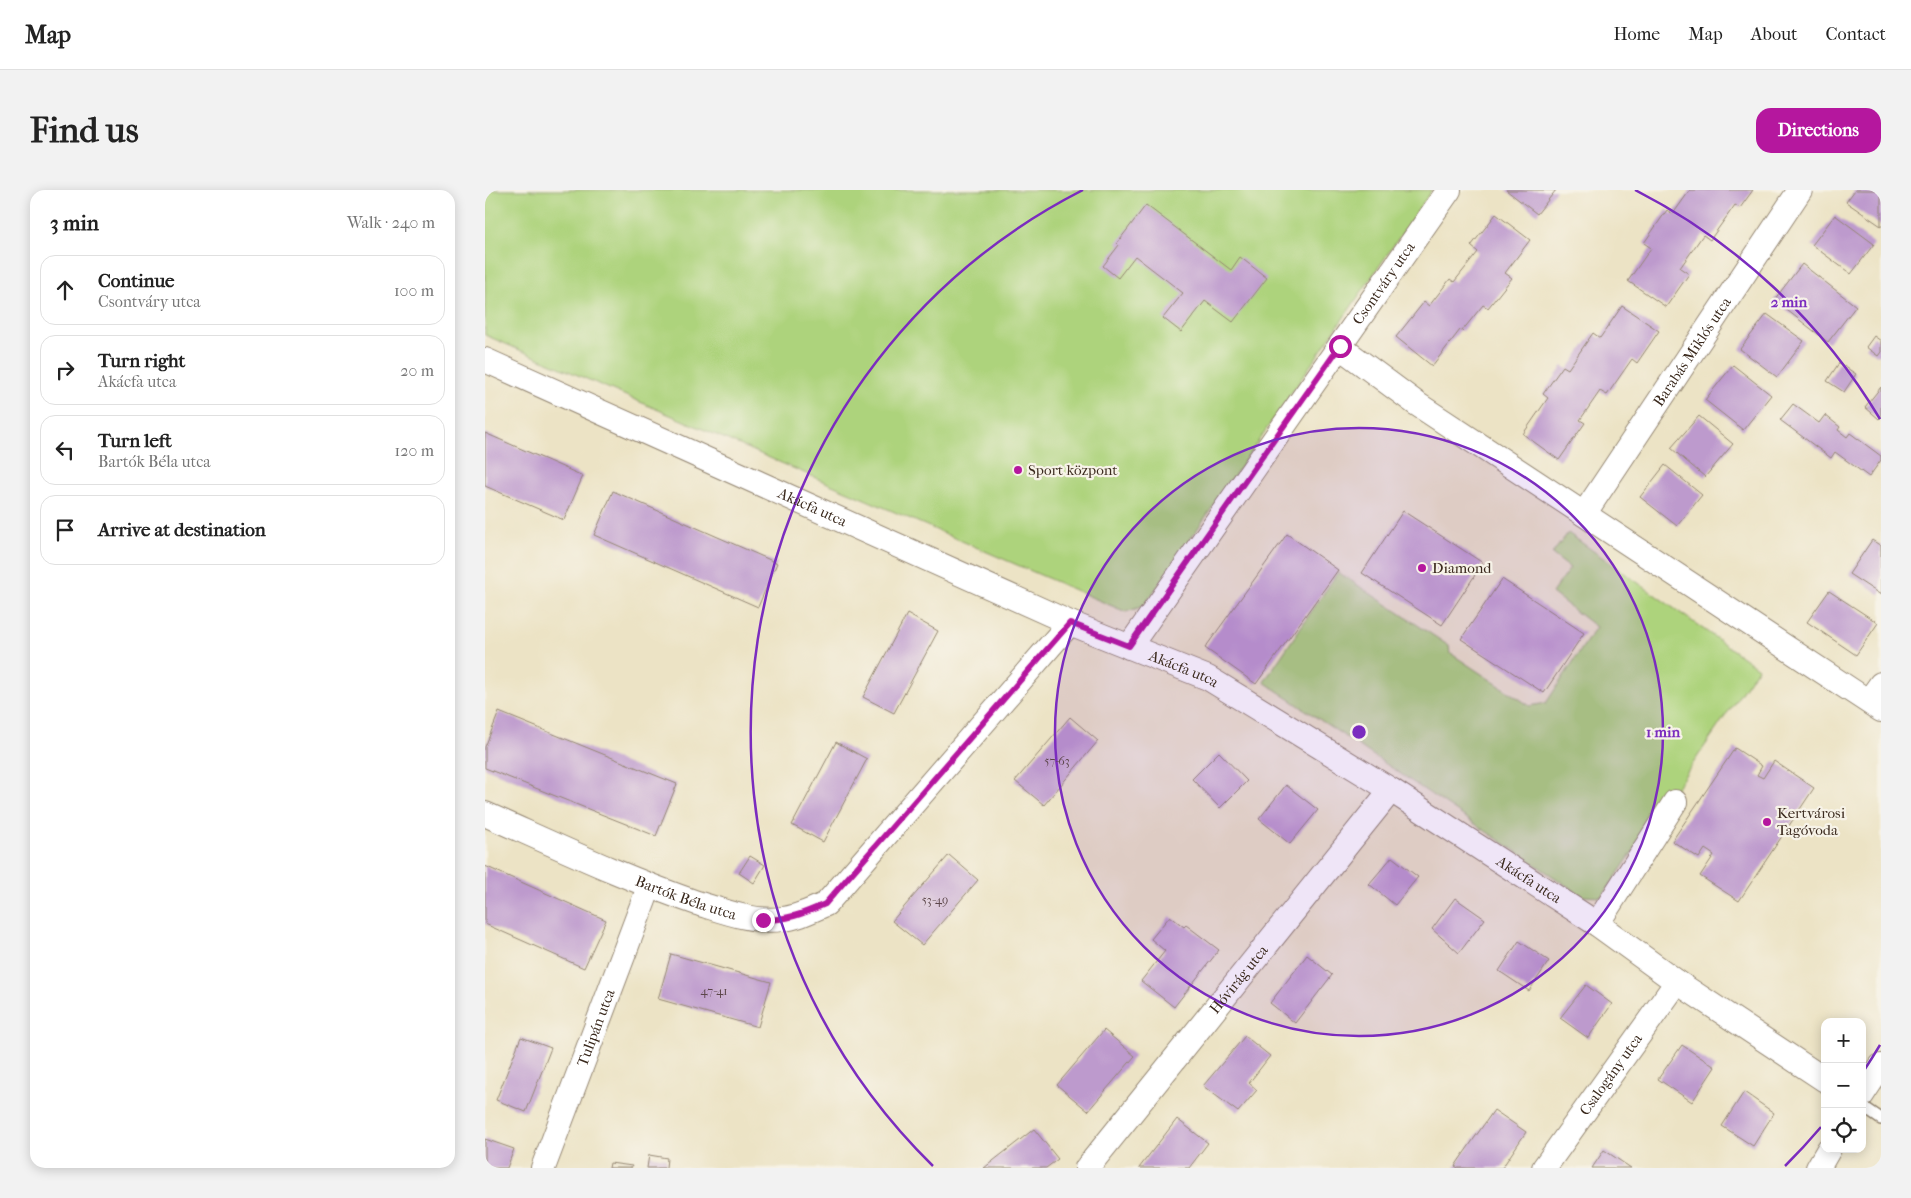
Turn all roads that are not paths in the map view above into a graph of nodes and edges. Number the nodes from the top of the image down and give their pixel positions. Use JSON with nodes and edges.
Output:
{"nodes":[{"id":1,"x":1449,"y":190,"type":"edge"},
{"id":2,"x":1801,"y":190,"type":"edge"},
{"id":3,"x":1340,"y":346,"type":"junction"},
{"id":4,"x":485,"y":360,"type":"edge"},
{"id":5,"x":1584,"y":514,"type":"junction"},
{"id":6,"x":1070,"y":623,"type":"junction"},
{"id":7,"x":1129,"y":646,"type":"junction"},
{"id":8,"x":1877,"y":698,"type":"edge"},
{"id":9,"x":1391,"y":790,"type":"junction"},
{"id":10,"x":1675,"y":802,"type":"dead end"},
{"id":11,"x":485,"y":814,"type":"edge"},
{"id":12,"x":649,"y":886,"type":"junction"},
{"id":13,"x":1597,"y":924,"type":"junction"},
{"id":14,"x":1677,"y":982,"type":"junction"},
{"id":15,"x":1881,"y":1066,"type":"edge"},
{"id":16,"x":1821,"y":1077,"type":"edge"},
{"id":17,"x":1866,"y":1089,"type":"edge"},
{"id":18,"x":1865,"y":1108,"type":"edge"},
{"id":19,"x":1881,"y":1119,"type":"edge"},
{"id":20,"x":1827,"y":1153,"type":"edge"},
{"id":21,"x":543,"y":1168,"type":"edge"},
{"id":22,"x":1087,"y":1168,"type":"edge"},
{"id":23,"x":1544,"y":1168,"type":"edge"},
{"id":24,"x":1818,"y":1168,"type":"edge"}],
"edges":[{"from":1,"to":3,"type":"street","name":"Csontváry utca"},
{"from":2,"to":5,"type":"street","name":"Barabás Miklós utca"},
{"from":3,"to":5,"type":"street"},
{"from":3,"to":7,"type":"street","name":"Csontváry utca"},
{"from":4,"to":6,"type":"street","name":"Akácfa utca"},
{"from":5,"to":8,"type":"street"},
{"from":6,"to":7,"type":"street","name":"Akácfa utca"},
{"from":6,"to":12,"type":"street","name":"Bartók Béla utca"},
{"from":7,"to":9,"type":"street","name":"Akácfa utca"},
{"from":9,"to":13,"type":"street","name":"Akácfa utca"},
{"from":9,"to":22,"type":"street","name":"Hóvirág utca"},
{"from":10,"to":13,"type":"street"},
{"from":11,"to":12,"type":"street","name":"Bartók Béla utca"},
{"from":12,"to":21,"type":"street","name":"Tulipán utca"},
{"from":13,"to":14,"type":"street","name":"Akácfa utca"},
{"from":14,"to":16,"type":"street","name":"Akácfa utca"},
{"from":14,"to":23,"type":"street","name":"Csalogány utca"},
{"from":15,"to":17,"type":"street"},
{"from":18,"to":19,"type":"lane"},
{"from":20,"to":24,"type":"street"}]}
